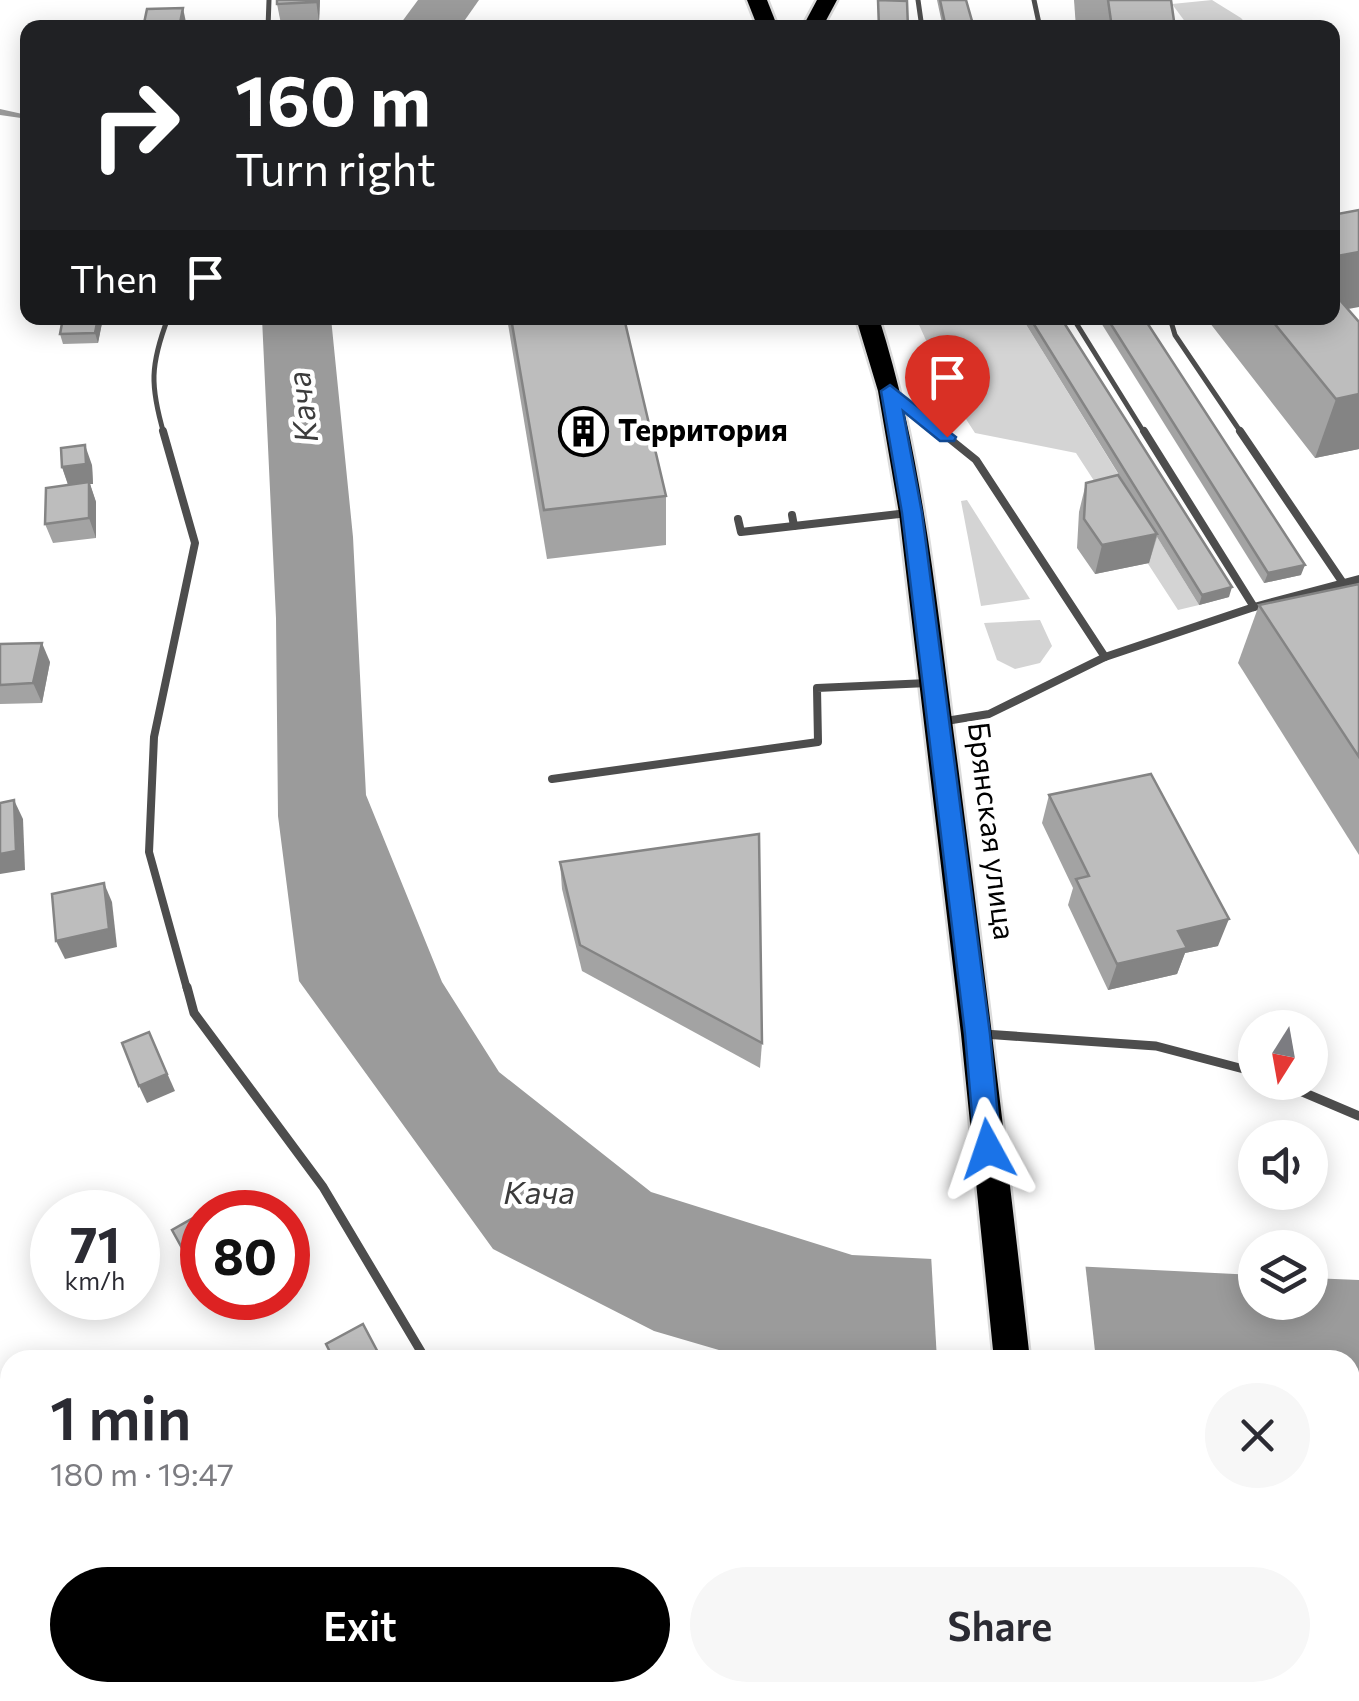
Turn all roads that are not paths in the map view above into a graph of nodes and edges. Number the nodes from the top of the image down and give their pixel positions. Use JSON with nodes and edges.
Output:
{"nodes":[{"id":1,"x":165,"y":325,"type":"edge"},
{"id":2,"x":869,"y":325,"type":"edge"},
{"id":3,"x":1077,"y":325,"type":"edge"},
{"id":4,"x":1172,"y":325,"type":"edge"},
{"id":5,"x":890,"y":391,"type":"junction"},
{"id":6,"x":912,"y":513,"type":"junction"},
{"id":7,"x":792,"y":515,"type":"dead end"},
{"id":8,"x":738,"y":519,"type":"dead end"},
{"id":9,"x":794,"y":526,"type":"junction"},
{"id":10,"x":1359,"y":579,"type":"edge"},
{"id":11,"x":1343,"y":583,"type":"junction"},
{"id":12,"x":1254,"y":607,"type":"junction"},
{"id":13,"x":1105,"y":656,"type":"junction"},
{"id":14,"x":932,"y":682,"type":"junction"},
{"id":15,"x":936,"y":723,"type":"junction"},
{"id":16,"x":552,"y":779,"type":"dead end"},
{"id":17,"x":978,"y":1034,"type":"junction"},
{"id":18,"x":1238,"y":1065,"type":"edge"},
{"id":19,"x":1321,"y":1100,"type":"edge"},
{"id":20,"x":1359,"y":1116,"type":"edge"},
{"id":21,"x":420,"y":1350,"type":"edge"},
{"id":22,"x":1011,"y":1350,"type":"edge"}],
"edges":[{"from":1,"to":21,"type":"lane"},
{"from":2,"to":5,"type":"highway","name":"Брянская улица"},
{"from":3,"to":12,"type":"lane"},
{"from":4,"to":11,"type":"lane"},
{"from":5,"to":6,"type":"highway","name":"Брянская улица"},
{"from":5,"to":13,"type":"lane"},
{"from":6,"to":9,"type":"lane"},
{"from":6,"to":14,"type":"highway","name":"Брянская улица"},
{"from":7,"to":9,"type":"lane"},
{"from":8,"to":9,"type":"lane"},
{"from":10,"to":11,"type":"lane"},
{"from":11,"to":12,"type":"lane"},
{"from":12,"to":13,"type":"lane"},
{"from":13,"to":15,"type":"lane"},
{"from":14,"to":15,"type":"highway","name":"Брянская улица"},
{"from":14,"to":16,"type":"lane"},
{"from":15,"to":17,"type":"highway","name":"Брянская улица"},
{"from":17,"to":18,"type":"lane"},
{"from":17,"to":22,"type":"highway","name":"Брянская улица"},
{"from":19,"to":20,"type":"lane"}]}
